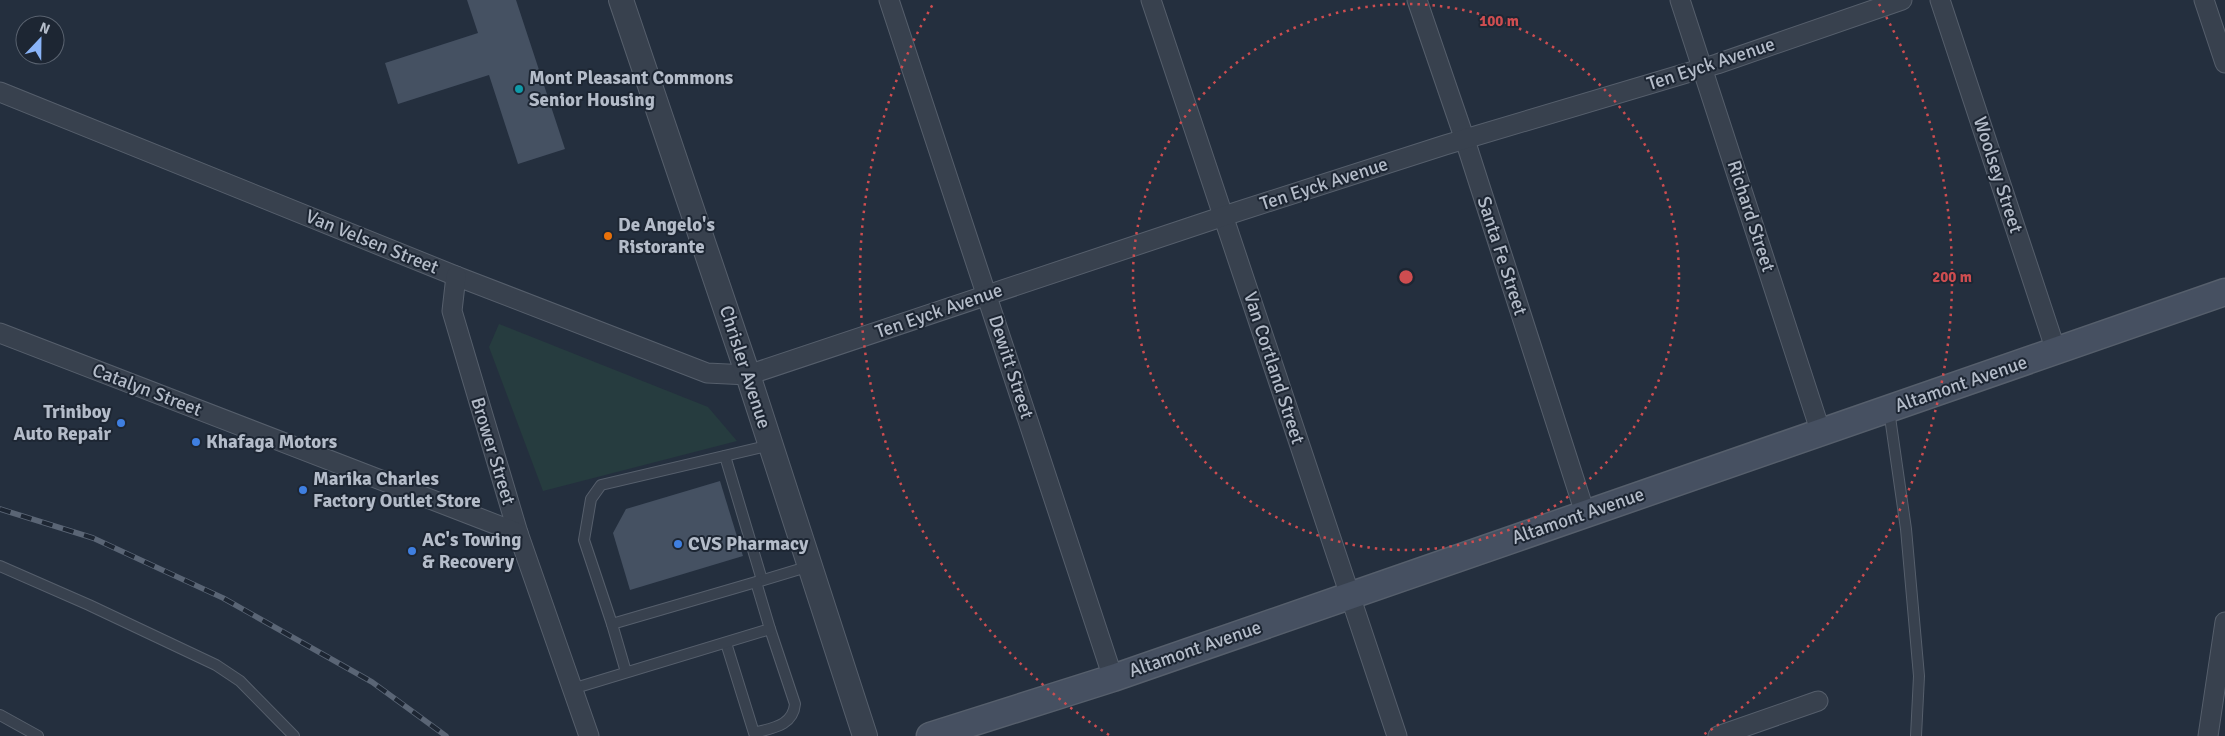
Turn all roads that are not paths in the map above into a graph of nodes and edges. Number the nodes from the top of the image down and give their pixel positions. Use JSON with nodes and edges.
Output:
{"nodes":[{"id":1,"x":622,"y":0,"type":"edge"},
{"id":2,"x":889,"y":0,"type":"edge"},
{"id":3,"x":1151,"y":0,"type":"edge"},
{"id":4,"x":1417,"y":0,"type":"edge"},
{"id":5,"x":1680,"y":0,"type":"edge"},
{"id":6,"x":1902,"y":0,"type":"edge"},
{"id":7,"x":1940,"y":0,"type":"edge"},
{"id":8,"x":2204,"y":0,"type":"edge"},
{"id":9,"x":2225,"y":63,"type":"edge"},
{"id":10,"x":1703,"y":68,"type":"junction"},
{"id":11,"x":0,"y":92,"type":"edge"},
{"id":12,"x":1465,"y":140,"type":"junction"},
{"id":13,"x":1224,"y":216,"type":"junction"},
{"id":14,"x":456,"y":276,"type":"junction"},
{"id":15,"x":2225,"y":292,"type":"edge"},
{"id":16,"x":987,"y":295,"type":"junction"},
{"id":17,"x":0,"y":333,"type":"edge"},
{"id":18,"x":2056,"y":351,"type":"junction"},
{"id":19,"x":748,"y":375,"type":"junction"},
{"id":20,"x":1889,"y":409,"type":"junction"},
{"id":21,"x":1821,"y":433,"type":"junction"},
{"id":22,"x":771,"y":445,"type":"junction"},
{"id":23,"x":725,"y":456,"type":"junction"},
{"id":24,"x":1585,"y":513,"type":"junction"},
{"id":25,"x":518,"y":533,"type":"junction"},
{"id":26,"x":0,"y":566,"type":"edge"},
{"id":27,"x":810,"y":566,"type":"junction"},
{"id":28,"x":759,"y":581,"type":"junction"},
{"id":29,"x":1349,"y":596,"type":"junction"},
{"id":30,"x":2225,"y":622,"type":"edge"},
{"id":31,"x":612,"y":624,"type":"junction"},
{"id":32,"x":770,"y":629,"type":"junction"},
{"id":33,"x":726,"y":643,"type":"junction"},
{"id":34,"x":626,"y":672,"type":"junction"},
{"id":35,"x":1113,"y":678,"type":"junction"},
{"id":36,"x":572,"y":689,"type":"junction"},
{"id":37,"x":1818,"y":701,"type":"dead end"},
{"id":38,"x":0,"y":715,"type":"edge"},
{"id":39,"x":2214,"y":730,"type":"edge"},
{"id":40,"x":946,"y":733,"type":"edge"},
{"id":41,"x":38,"y":736,"type":"edge"},
{"id":42,"x":294,"y":736,"type":"edge"},
{"id":43,"x":589,"y":736,"type":"edge"},
{"id":44,"x":865,"y":736,"type":"edge"},
{"id":45,"x":1397,"y":736,"type":"edge"},
{"id":46,"x":1718,"y":736,"type":"edge"},
{"id":47,"x":1916,"y":736,"type":"edge"}],
"edges":[{"from":1,"to":19,"type":"street","name":"Chrisler Avenue"},
{"from":2,"to":16,"type":"street","name":"Dewitt Street"},
{"from":3,"to":13,"type":"street","name":"Van Cortland Street"},
{"from":4,"to":12,"type":"street","name":"Santa Fe Street"},
{"from":5,"to":10,"type":"street","name":"Richard Street"},
{"from":6,"to":10,"type":"street","name":"Ten Eyck Avenue"},
{"from":7,"to":18,"type":"street","name":"Woolsey Street"},
{"from":8,"to":9,"type":"street"},
{"from":10,"to":12,"type":"street","name":"Ten Eyck Avenue"},
{"from":10,"to":21,"type":"street","name":"Richard Street"},
{"from":11,"to":14,"type":"street","name":"Van Velsen Street"},
{"from":12,"to":13,"type":"street","name":"Ten Eyck Avenue"},
{"from":12,"to":24,"type":"street","name":"Santa Fe Street"},
{"from":13,"to":16,"type":"street","name":"Ten Eyck Avenue"},
{"from":13,"to":29,"type":"street","name":"Van Cortland Street"},
{"from":14,"to":19,"type":"street","name":"Van Velsen Street"},
{"from":14,"to":25,"type":"street","name":"Brower Street"},
{"from":15,"to":18,"type":"main road","name":"Altamont Avenue"},
{"from":16,"to":19,"type":"street","name":"Ten Eyck Avenue"},
{"from":16,"to":35,"type":"street","name":"Dewitt Street"},
{"from":17,"to":25,"type":"street","name":"Catalyn Street"},
{"from":18,"to":20,"type":"main road","name":"Altamont Avenue"},
{"from":19,"to":22,"type":"street","name":"Chrisler Avenue"},
{"from":20,"to":21,"type":"main road","name":"Altamont Avenue"},
{"from":20,"to":47,"type":"lane"},
{"from":21,"to":24,"type":"main road","name":"Altamont Avenue"},
{"from":22,"to":23,"type":"lane"},
{"from":22,"to":27,"type":"street","name":"Chrisler Avenue"},
{"from":23,"to":28,"type":"lane"},
{"from":23,"to":31,"type":"lane"},
{"from":24,"to":29,"type":"main road","name":"Altamont Avenue"},
{"from":25,"to":36,"type":"street","name":"Brower Street"},
{"from":26,"to":42,"type":"lane"},
{"from":27,"to":28,"type":"lane"},
{"from":27,"to":44,"type":"street","name":"Chrisler Avenue"},
{"from":28,"to":31,"type":"lane"},
{"from":28,"to":32,"type":"lane"},
{"from":29,"to":35,"type":"main road","name":"Altamont Avenue"},
{"from":29,"to":45,"type":"street","name":"Van Cortland Street"},
{"from":30,"to":39,"type":"street"},
{"from":31,"to":34,"type":"lane"},
{"from":32,"to":33,"type":"lane"},
{"from":32,"to":33,"type":"lane"},
{"from":33,"to":34,"type":"lane"},
{"from":34,"to":36,"type":"lane"},
{"from":35,"to":40,"type":"main road","name":"Altamont Avenue"},
{"from":36,"to":43,"type":"street","name":"Brower Street"},
{"from":37,"to":46,"type":"street"},
{"from":38,"to":41,"type":"lane"}]}
